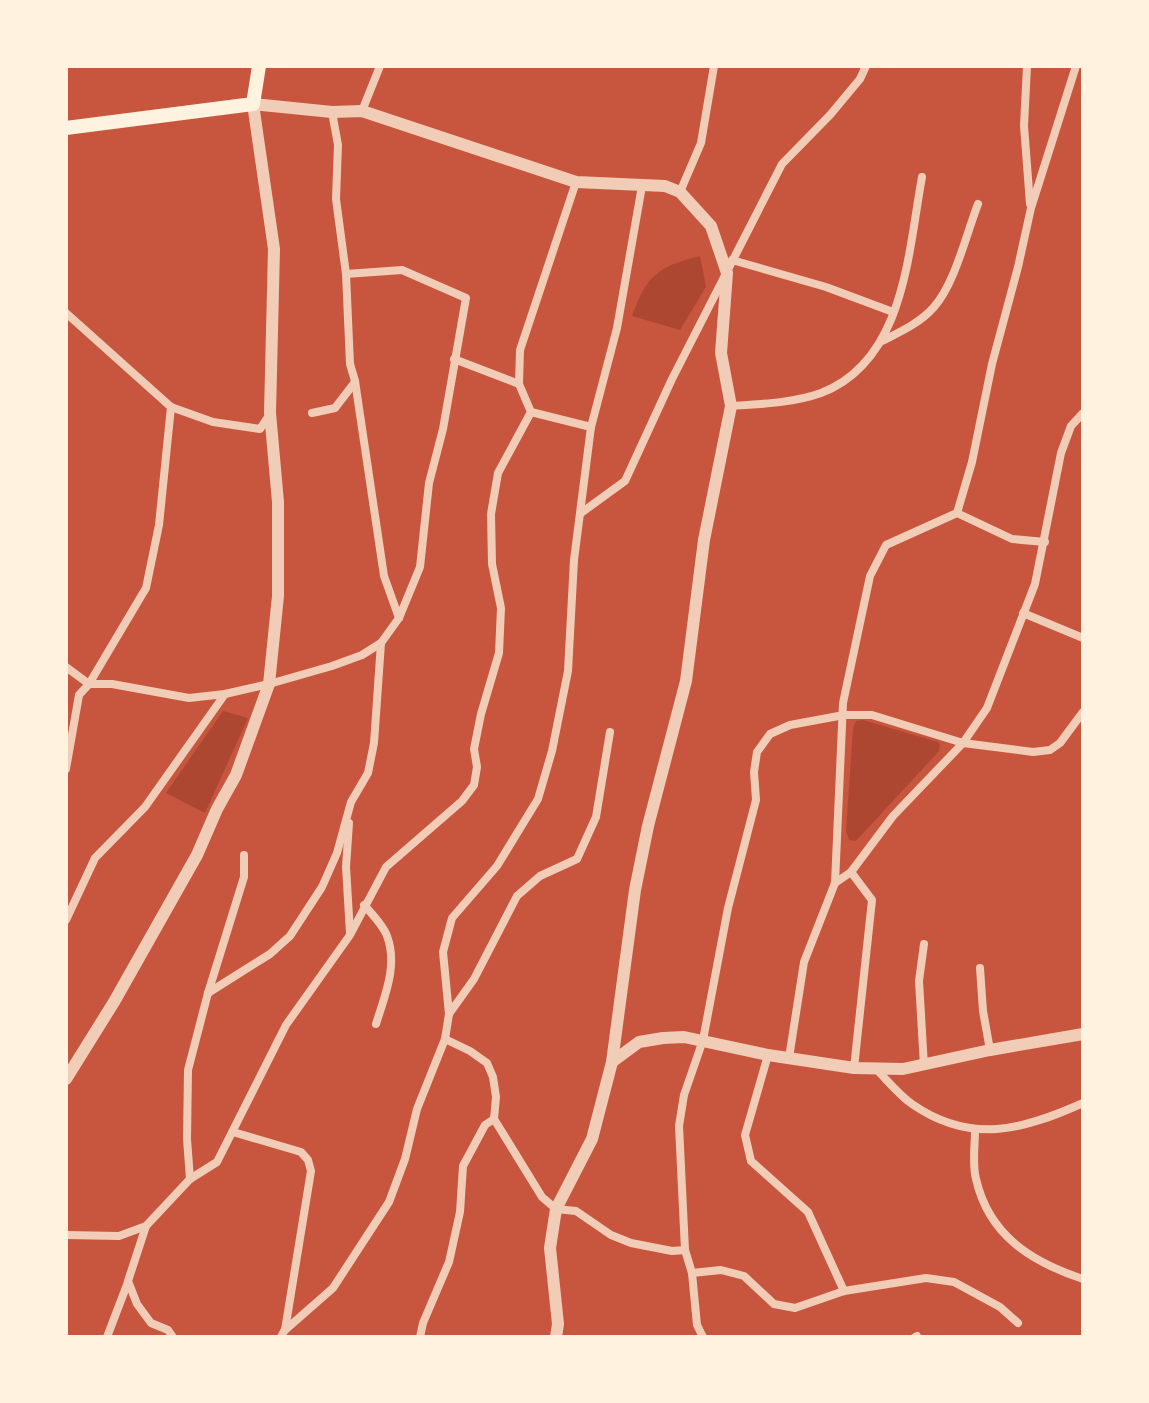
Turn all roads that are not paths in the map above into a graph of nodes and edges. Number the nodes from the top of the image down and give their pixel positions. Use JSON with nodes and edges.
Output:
{"nodes":[{"id":1,"x":259,"y":66,"type":"edge"},
{"id":2,"x":380,"y":66,"type":"edge"},
{"id":3,"x":714,"y":66,"type":"edge"},
{"id":4,"x":866,"y":66,"type":"edge"},
{"id":5,"x":1027,"y":66,"type":"edge"},
{"id":6,"x":1076,"y":66,"type":"edge"},
{"id":7,"x":253,"y":104,"type":"junction"},
{"id":8,"x":362,"y":111,"type":"junction"},
{"id":9,"x":332,"y":112,"type":"junction"},
{"id":10,"x":66,"y":128,"type":"edge"},
{"id":11,"x":922,"y":177,"type":"dead end"},
{"id":12,"x":576,"y":182,"type":"junction"},
{"id":13,"x":642,"y":186,"type":"junction"},
{"id":14,"x":680,"y":192,"type":"junction"},
{"id":15,"x":978,"y":204,"type":"dead end"},
{"id":16,"x":1031,"y":208,"type":"junction"},
{"id":17,"x":732,"y":260,"type":"junction"},
{"id":18,"x":727,"y":273,"type":"junction"},
{"id":19,"x":346,"y":274,"type":"junction"},
{"id":20,"x":893,"y":312,"type":"junction"},
{"id":21,"x":66,"y":313,"type":"edge"},
{"id":22,"x":882,"y":341,"type":"junction"},
{"id":23,"x":454,"y":359,"type":"junction"},
{"id":24,"x":355,"y":381,"type":"junction"},
{"id":25,"x":519,"y":384,"type":"junction"},
{"id":26,"x":731,"y":406,"type":"junction"},
{"id":27,"x":171,"y":407,"type":"junction"},
{"id":28,"x":531,"y":412,"type":"junction"},
{"id":29,"x":270,"y":413,"type":"junction"},
{"id":30,"x":312,"y":413,"type":"dead end"},
{"id":31,"x":1083,"y":413,"type":"edge"},
{"id":32,"x":591,"y":427,"type":"junction"},
{"id":33,"x":581,"y":513,"type":"junction"},
{"id":34,"x":957,"y":513,"type":"junction"},
{"id":35,"x":1045,"y":542,"type":"junction"},
{"id":36,"x":1023,"y":613,"type":"junction"},
{"id":37,"x":399,"y":618,"type":"junction"},
{"id":38,"x":1083,"y":638,"type":"edge"},
{"id":39,"x":381,"y":643,"type":"junction"},
{"id":40,"x":66,"y":667,"type":"edge"},
{"id":41,"x":89,"y":684,"type":"junction"},
{"id":42,"x":269,"y":684,"type":"junction"},
{"id":43,"x":225,"y":694,"type":"junction"},
{"id":44,"x":1083,"y":712,"type":"edge"},
{"id":45,"x":844,"y":715,"type":"junction"},
{"id":46,"x":610,"y":732,"type":"dead end"},
{"id":47,"x":963,"y":743,"type":"junction"},
{"id":48,"x":66,"y":769,"type":"edge"},
{"id":49,"x":351,"y":802,"type":"junction"},
{"id":50,"x":244,"y":855,"type":"dead end"},
{"id":51,"x":851,"y":872,"type":"junction"},
{"id":52,"x":835,"y":883,"type":"junction"},
{"id":53,"x":364,"y":905,"type":"junction"},
{"id":54,"x":66,"y":920,"type":"edge"},
{"id":55,"x":350,"y":935,"type":"junction"},
{"id":56,"x":924,"y":944,"type":"dead end"},
{"id":57,"x":980,"y":968,"type":"dead end"},
{"id":58,"x":208,"y":993,"type":"junction"},
{"id":59,"x":449,"y":1014,"type":"junction"},
{"id":60,"x":376,"y":1024,"type":"dead end"},
{"id":61,"x":1083,"y":1034,"type":"edge"},
{"id":62,"x":445,"y":1039,"type":"junction"},
{"id":63,"x":703,"y":1040,"type":"junction"},
{"id":64,"x":990,"y":1050,"type":"junction"},
{"id":65,"x":768,"y":1055,"type":"junction"},
{"id":66,"x":789,"y":1058,"type":"junction"},
{"id":67,"x":612,"y":1062,"type":"junction"},
{"id":68,"x":924,"y":1066,"type":"junction"},
{"id":69,"x":854,"y":1068,"type":"junction"},
{"id":70,"x":876,"y":1069,"type":"junction"},
{"id":71,"x":66,"y":1079,"type":"edge"},
{"id":72,"x":1083,"y":1103,"type":"edge"},
{"id":73,"x":494,"y":1119,"type":"junction"},
{"id":74,"x":975,"y":1130,"type":"junction"},
{"id":75,"x":233,"y":1132,"type":"junction"},
{"id":76,"x":190,"y":1179,"type":"junction"},
{"id":77,"x":556,"y":1209,"type":"junction"},
{"id":78,"x":146,"y":1226,"type":"junction"},
{"id":79,"x":66,"y":1235,"type":"edge"},
{"id":80,"x":685,"y":1250,"type":"junction"},
{"id":81,"x":692,"y":1273,"type":"junction"},
{"id":82,"x":1083,"y":1279,"type":"edge"},
{"id":83,"x":128,"y":1281,"type":"junction"},
{"id":84,"x":844,"y":1291,"type":"junction"},
{"id":85,"x":1018,"y":1323,"type":"dead end"},
{"id":86,"x":283,"y":1334,"type":"edge"},
{"id":87,"x":107,"y":1337,"type":"edge"},
{"id":88,"x":173,"y":1337,"type":"edge"},
{"id":89,"x":420,"y":1337,"type":"edge"},
{"id":90,"x":556,"y":1337,"type":"edge"},
{"id":91,"x":703,"y":1337,"type":"edge"}],
"edges":[{"from":1,"to":7,"type":"main road"},
{"from":2,"to":8,"type":"street"},
{"from":3,"to":14,"type":"street"},
{"from":4,"to":17,"type":"street"},
{"from":5,"to":16,"type":"street"},
{"from":6,"to":16,"type":"street"},
{"from":7,"to":9,"type":"street"},
{"from":7,"to":10,"type":"main road"},
{"from":7,"to":29,"type":"street"},
{"from":8,"to":9,"type":"street"},
{"from":8,"to":12,"type":"street"},
{"from":9,"to":19,"type":"street"},
{"from":11,"to":20,"type":"street"},
{"from":12,"to":13,"type":"street"},
{"from":12,"to":25,"type":"street"},
{"from":13,"to":14,"type":"street"},
{"from":13,"to":32,"type":"street"},
{"from":14,"to":18,"type":"street"},
{"from":15,"to":22,"type":"street"},
{"from":16,"to":34,"type":"street"},
{"from":17,"to":18,"type":"street"},
{"from":17,"to":20,"type":"street"},
{"from":18,"to":26,"type":"street"},
{"from":18,"to":33,"type":"street"},
{"from":19,"to":23,"type":"street"},
{"from":19,"to":24,"type":"street"},
{"from":20,"to":22,"type":"street"},
{"from":21,"to":27,"type":"street"},
{"from":22,"to":26,"type":"street"},
{"from":23,"to":25,"type":"street"},
{"from":23,"to":37,"type":"street"},
{"from":24,"to":30,"type":"street"},
{"from":24,"to":37,"type":"street"},
{"from":25,"to":28,"type":"street"},
{"from":26,"to":67,"type":"street"},
{"from":27,"to":29,"type":"street"},
{"from":27,"to":41,"type":"street"},
{"from":28,"to":32,"type":"street"},
{"from":28,"to":53,"type":"street"},
{"from":29,"to":42,"type":"street"},
{"from":31,"to":35,"type":"street"},
{"from":32,"to":33,"type":"street"},
{"from":33,"to":59,"type":"street"},
{"from":34,"to":35,"type":"street"},
{"from":34,"to":45,"type":"street"},
{"from":35,"to":36,"type":"street"},
{"from":36,"to":38,"type":"street"},
{"from":36,"to":47,"type":"street"},
{"from":37,"to":39,"type":"street"},
{"from":39,"to":42,"type":"street"},
{"from":39,"to":49,"type":"street"},
{"from":40,"to":41,"type":"street"},
{"from":41,"to":43,"type":"street"},
{"from":41,"to":48,"type":"street"},
{"from":42,"to":43,"type":"street"},
{"from":42,"to":71,"type":"street"},
{"from":43,"to":54,"type":"street"},
{"from":44,"to":47,"type":"street"},
{"from":45,"to":47,"type":"street"},
{"from":45,"to":52,"type":"street"},
{"from":45,"to":63,"type":"street"},
{"from":46,"to":59,"type":"street"},
{"from":47,"to":51,"type":"street"},
{"from":49,"to":55,"type":"street"},
{"from":49,"to":58,"type":"street"},
{"from":50,"to":58,"type":"street"},
{"from":51,"to":52,"type":"street"},
{"from":51,"to":69,"type":"street"},
{"from":52,"to":66,"type":"street"},
{"from":53,"to":55,"type":"street"},
{"from":53,"to":60,"type":"street"},
{"from":55,"to":75,"type":"street"},
{"from":56,"to":68,"type":"street"},
{"from":57,"to":64,"type":"street"},
{"from":58,"to":76,"type":"street"},
{"from":59,"to":62,"type":"street"},
{"from":61,"to":64,"type":"street"},
{"from":62,"to":73,"type":"street"},
{"from":62,"to":86,"type":"street"},
{"from":63,"to":65,"type":"street"},
{"from":63,"to":67,"type":"street"},
{"from":63,"to":80,"type":"street"},
{"from":64,"to":68,"type":"street"},
{"from":65,"to":66,"type":"street"},
{"from":65,"to":84,"type":"street"},
{"from":66,"to":69,"type":"street"},
{"from":67,"to":77,"type":"street"},
{"from":68,"to":70,"type":"street"},
{"from":69,"to":70,"type":"street"},
{"from":70,"to":74,"type":"street"},
{"from":72,"to":74,"type":"street"},
{"from":73,"to":77,"type":"street"},
{"from":73,"to":89,"type":"street"},
{"from":74,"to":82,"type":"street"},
{"from":75,"to":76,"type":"street"},
{"from":75,"to":86,"type":"street"},
{"from":76,"to":78,"type":"street"},
{"from":77,"to":80,"type":"street"},
{"from":77,"to":90,"type":"street"},
{"from":78,"to":79,"type":"street"},
{"from":78,"to":83,"type":"street"},
{"from":80,"to":81,"type":"street"},
{"from":81,"to":84,"type":"street"},
{"from":81,"to":91,"type":"street"},
{"from":83,"to":87,"type":"street"},
{"from":83,"to":88,"type":"street"},
{"from":84,"to":85,"type":"street"}]}
